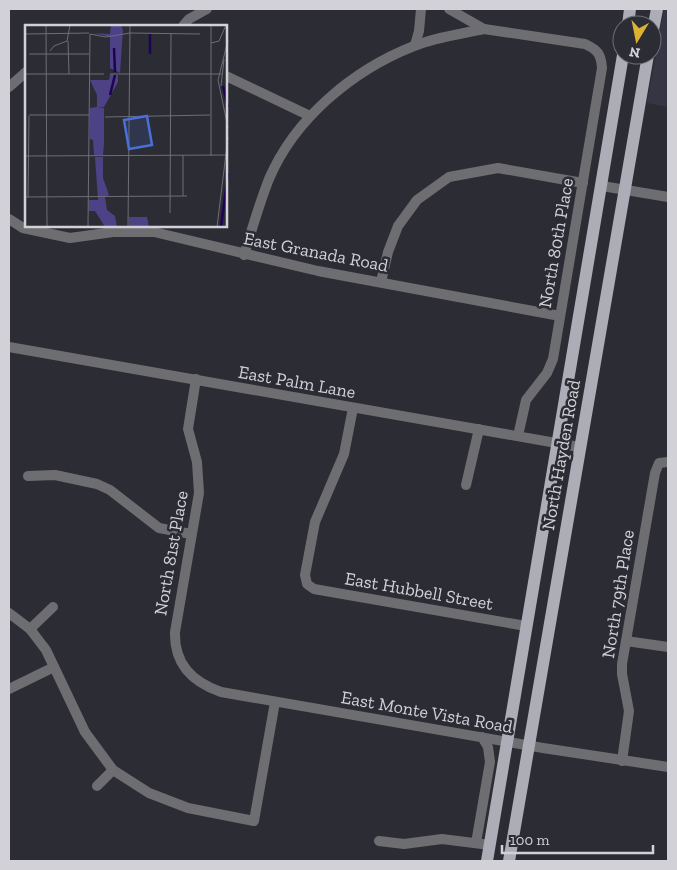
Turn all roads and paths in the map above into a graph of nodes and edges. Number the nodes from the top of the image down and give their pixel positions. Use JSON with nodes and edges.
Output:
{"nodes":[{"id":1,"x":207,"y":9,"type":"edge"},
{"id":2,"x":421,"y":9,"type":"edge"},
{"id":3,"x":449,"y":9,"type":"edge"},
{"id":4,"x":184,"y":25,"type":"edge"},
{"id":5,"x":484,"y":28,"type":"junction"},
{"id":6,"x":415,"y":45,"type":"junction"},
{"id":7,"x":621,"y":65,"type":"edge"},
{"id":8,"x":646,"y":65,"type":"edge"},
{"id":9,"x":25,"y":73,"type":"edge"},
{"id":10,"x":228,"y":77,"type":"edge"},
{"id":11,"x":9,"y":87,"type":"edge"},
{"id":12,"x":310,"y":116,"type":"junction"},
{"id":13,"x":583,"y":183,"type":"junction"},
{"id":14,"x":602,"y":186,"type":"junction"},
{"id":15,"x":624,"y":190,"type":"junction"},
{"id":16,"x":668,"y":197,"type":"edge"},
{"id":17,"x":9,"y":219,"type":"edge"},
{"id":18,"x":244,"y":255,"type":"junction"},
{"id":19,"x":381,"y":282,"type":"junction"},
{"id":20,"x":560,"y":316,"type":"junction"},
{"id":21,"x":9,"y":348,"type":"edge"},
{"id":22,"x":196,"y":379,"type":"junction"},
{"id":23,"x":353,"y":408,"type":"junction"},
{"id":24,"x":479,"y":430,"type":"junction"},
{"id":25,"x":518,"y":436,"type":"junction"},
{"id":26,"x":558,"y":443,"type":"junction"},
{"id":27,"x":580,"y":447,"type":"junction"},
{"id":28,"x":664,"y":462,"type":"edge"},
{"id":29,"x":28,"y":476,"type":"dead end"},
{"id":30,"x":466,"y":485,"type":"dead end"},
{"id":31,"x":191,"y":534,"type":"junction"},
{"id":32,"x":53,"y":607,"type":"dead end"},
{"id":33,"x":9,"y":613,"type":"edge"},
{"id":34,"x":526,"y":626,"type":"junction"},
{"id":35,"x":30,"y":629,"type":"junction"},
{"id":36,"x":626,"y":641,"type":"junction"},
{"id":37,"x":668,"y":647,"type":"edge"},
{"id":38,"x":54,"y":667,"type":"junction"},
{"id":39,"x":186,"y":672,"type":"joint"},
{"id":40,"x":9,"y":689,"type":"edge"},
{"id":41,"x":275,"y":702,"type":"junction"},
{"id":42,"x":482,"y":737,"type":"junction"},
{"id":43,"x":508,"y":742,"type":"junction"},
{"id":44,"x":528,"y":746,"type":"junction"},
{"id":45,"x":622,"y":761,"type":"junction"},
{"id":46,"x":668,"y":767,"type":"edge"},
{"id":47,"x":113,"y":770,"type":"junction"},
{"id":48,"x":97,"y":786,"type":"dead end"},
{"id":49,"x":379,"y":841,"type":"dead end"},
{"id":50,"x":476,"y":843,"type":"junction"},
{"id":51,"x":490,"y":845,"type":"junction"},
{"id":52,"x":487,"y":861,"type":"edge"},
{"id":53,"x":509,"y":861,"type":"edge"}],
"edges":[{"from":1,"to":4,"type":"street"},
{"from":2,"to":6,"type":"street"},
{"from":3,"to":5,"type":"street"},
{"from":5,"to":6,"type":"street"},
{"from":5,"to":13,"type":"street","name":"North 80th Place"},
{"from":6,"to":12,"type":"street"},
{"from":7,"to":14,"type":"main road","name":"North Hayden Road"},
{"from":8,"to":15,"type":"main road","name":"North Hayden Road"},
{"from":9,"to":11,"type":"street"},
{"from":10,"to":12,"type":"street"},
{"from":12,"to":18,"type":"street"},
{"from":13,"to":19,"type":"street"},
{"from":13,"to":20,"type":"street","name":"North 80th Place"},
{"from":14,"to":15,"type":"street"},
{"from":14,"to":26,"type":"main road","name":"North Hayden Road"},
{"from":15,"to":16,"type":"street"},
{"from":15,"to":27,"type":"main road","name":"North Hayden Road"},
{"from":17,"to":18,"type":"street","name":"East Granada Road"},
{"from":18,"to":19,"type":"street","name":"East Granada Road"},
{"from":19,"to":20,"type":"street","name":"East Granada Road"},
{"from":20,"to":25,"type":"street","name":"North 80th Place"},
{"from":21,"to":22,"type":"street","name":"East Palm Lane"},
{"from":22,"to":23,"type":"street","name":"East Palm Lane"},
{"from":22,"to":31,"type":"street","name":"North 81st Place"},
{"from":23,"to":24,"type":"street","name":"East Palm Lane"},
{"from":23,"to":34,"type":"street","name":"East Hubbell Street"},
{"from":24,"to":25,"type":"street","name":"East Palm Lane"},
{"from":24,"to":30,"type":"street"},
{"from":25,"to":26,"type":"street","name":"East Palm Lane"},
{"from":26,"to":27,"type":"street","name":"East Palm Lane"},
{"from":26,"to":34,"type":"main road","name":"North Hayden Road"},
{"from":27,"to":44,"type":"main road","name":"North Hayden Road"},
{"from":28,"to":36,"type":"street","name":"North 79th Place"},
{"from":29,"to":31,"type":"street"},
{"from":31,"to":39,"type":"street","name":"North 81st Place"},
{"from":32,"to":35,"type":"street"},
{"from":33,"to":35,"type":"street"},
{"from":34,"to":43,"type":"main road","name":"North Hayden Road"},
{"from":35,"to":38,"type":"street"},
{"from":36,"to":37,"type":"street"},
{"from":36,"to":45,"type":"street","name":"North 79th Place"},
{"from":38,"to":40,"type":"street"},
{"from":38,"to":47,"type":"street"},
{"from":39,"to":41,"type":"street","name":"East Monte Vista Road"},
{"from":41,"to":42,"type":"street","name":"East Monte Vista Road"},
{"from":41,"to":47,"type":"street"},
{"from":42,"to":43,"type":"street","name":"East Monte Vista Road"},
{"from":42,"to":50,"type":"street"},
{"from":43,"to":44,"type":"street","name":"East Monte Vista Road"},
{"from":43,"to":51,"type":"main road","name":"North Hayden Road"},
{"from":44,"to":45,"type":"street","name":"East Monte Vista Road"},
{"from":44,"to":53,"type":"main road","name":"North Hayden Road"},
{"from":45,"to":46,"type":"street","name":"East Monte Vista Road"},
{"from":47,"to":48,"type":"street"},
{"from":49,"to":50,"type":"street"},
{"from":50,"to":51,"type":"street"},
{"from":51,"to":52,"type":"main road","name":"North Hayden Road"}]}
